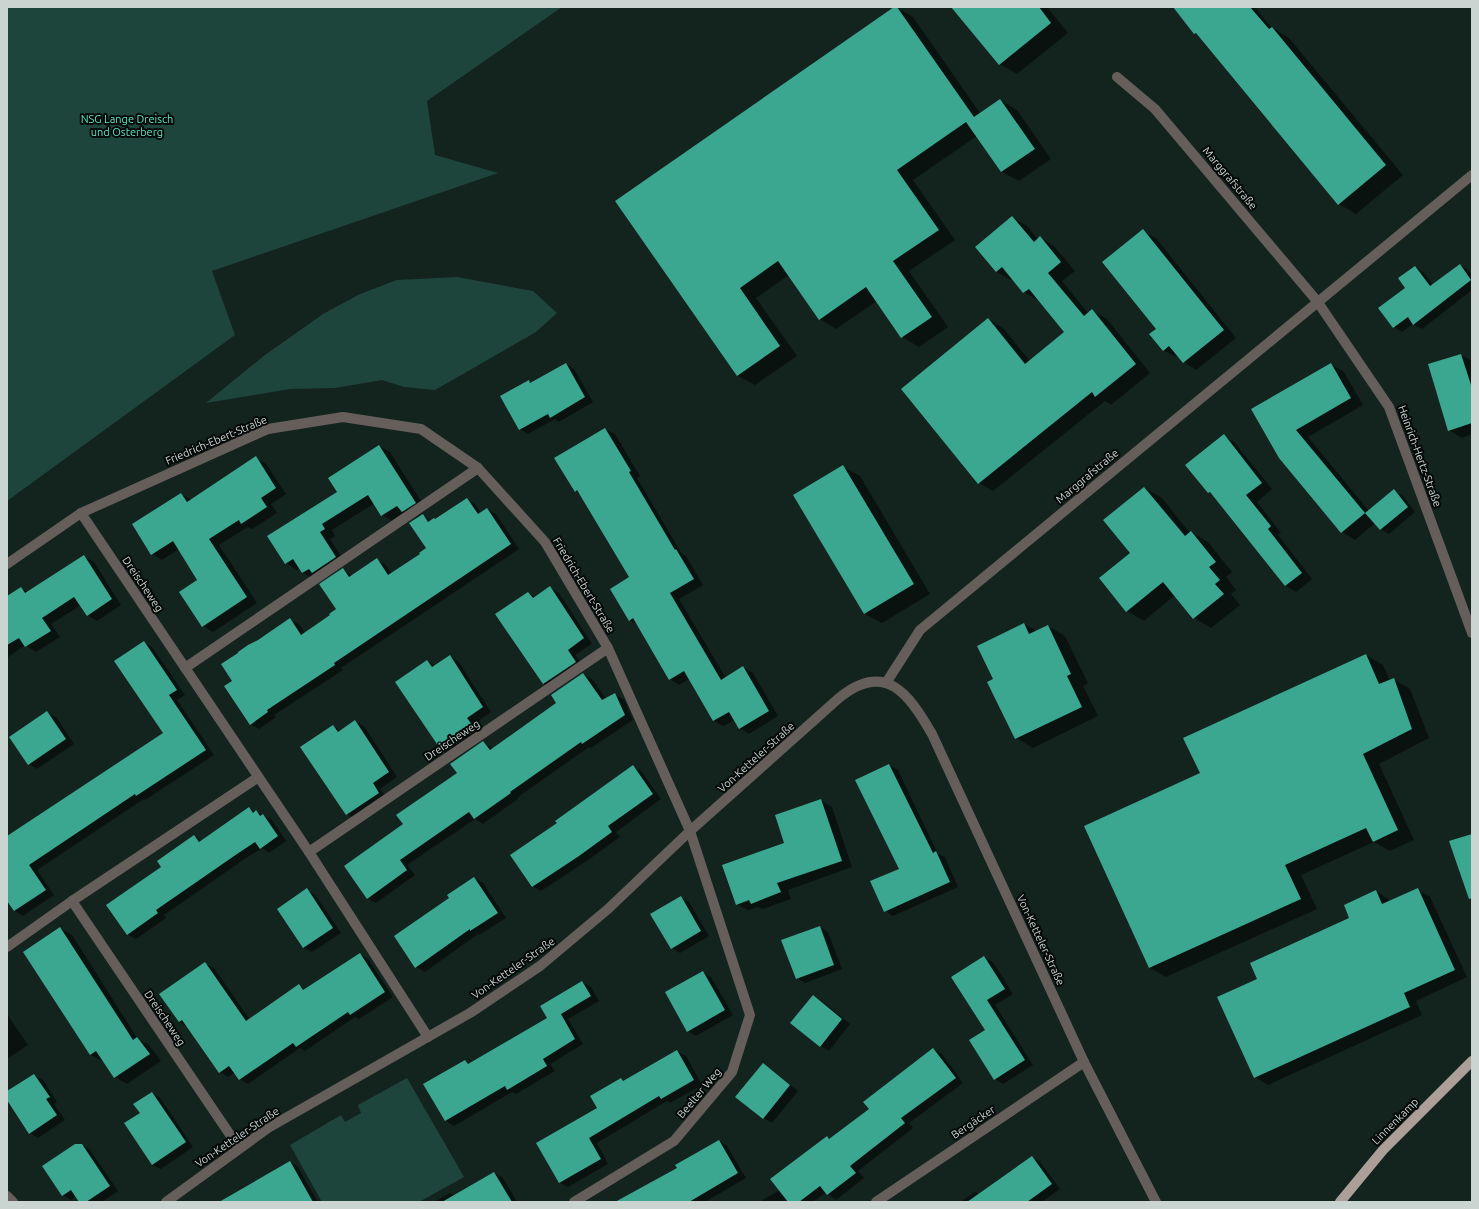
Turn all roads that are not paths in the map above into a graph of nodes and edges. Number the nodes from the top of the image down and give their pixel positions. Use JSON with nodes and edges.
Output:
{"nodes":[{"id":1,"x":1117,"y":77,"type":"dead end"},
{"id":2,"x":1472,"y":175,"type":"edge"},
{"id":3,"x":1318,"y":301,"type":"junction"},
{"id":4,"x":478,"y":468,"type":"junction"},
{"id":5,"x":81,"y":513,"type":"junction"},
{"id":6,"x":7,"y":564,"type":"edge"},
{"id":7,"x":1472,"y":633,"type":"edge"},
{"id":8,"x":608,"y":648,"type":"junction"},
{"id":9,"x":185,"y":668,"type":"junction"},
{"id":10,"x":886,"y":683,"type":"junction"},
{"id":11,"x":258,"y":778,"type":"junction"},
{"id":12,"x":690,"y":831,"type":"junction"},
{"id":13,"x":308,"y":852,"type":"junction"},
{"id":14,"x":72,"y":902,"type":"junction"},
{"id":15,"x":7,"y":947,"type":"edge"},
{"id":16,"x":428,"y":1037,"type":"junction"},
{"id":17,"x":1472,"y":1061,"type":"edge"},
{"id":18,"x":1084,"y":1062,"type":"junction"},
{"id":19,"x":239,"y":1148,"type":"junction"},
{"id":20,"x":7,"y":1196,"type":"edge"},
{"id":21,"x":13,"y":1202,"type":"edge"},
{"id":22,"x":166,"y":1202,"type":"edge"},
{"id":23,"x":574,"y":1202,"type":"edge"},
{"id":24,"x":876,"y":1202,"type":"edge"},
{"id":25,"x":1156,"y":1202,"type":"edge"},
{"id":26,"x":1340,"y":1202,"type":"edge"}],
"edges":[{"from":1,"to":3,"type":"street","name":"Marggrafstraße"},
{"from":2,"to":3,"type":"street","name":"Marggrafstraße"},
{"from":3,"to":7,"type":"street","name":"Heinrich-Hertz-Straße"},
{"from":3,"to":10,"type":"street","name":"Marggrafstraße"},
{"from":4,"to":5,"type":"street","name":"Friedrich-Ebert-Straße"},
{"from":4,"to":8,"type":"street","name":"Friedrich-Ebert-Straße"},
{"from":4,"to":9,"type":"street"},
{"from":5,"to":6,"type":"street","name":"Friedrich-Ebert-Straße"},
{"from":5,"to":9,"type":"street","name":"Dreischeweg"},
{"from":8,"to":12,"type":"street","name":"Friedrich-Ebert-Straße"},
{"from":8,"to":13,"type":"street","name":"Dreischeweg"},
{"from":9,"to":11,"type":"street","name":"Dreischeweg"},
{"from":10,"to":12,"type":"street","name":"Von-Ketteler-Straße"},
{"from":10,"to":18,"type":"street","name":"Von-Ketteler-Straße"},
{"from":11,"to":13,"type":"street","name":"Dreischeweg"},
{"from":11,"to":14,"type":"street"},
{"from":12,"to":16,"type":"street","name":"Von-Ketteler-Straße"},
{"from":12,"to":23,"type":"street","name":"Beelter Weg"},
{"from":13,"to":16,"type":"street","name":"Dreischeweg"},
{"from":14,"to":15,"type":"street"},
{"from":14,"to":19,"type":"street","name":"Dreischeweg"},
{"from":16,"to":19,"type":"street","name":"Von-Ketteler-Straße"},
{"from":17,"to":26,"type":"main road","name":"Linnenkamp"},
{"from":18,"to":24,"type":"street","name":"Bergäcker"},
{"from":18,"to":25,"type":"street","name":"Von-Ketteler-Straße"},
{"from":19,"to":22,"type":"street","name":"Von-Ketteler-Straße"},
{"from":20,"to":21,"type":"street"}]}
